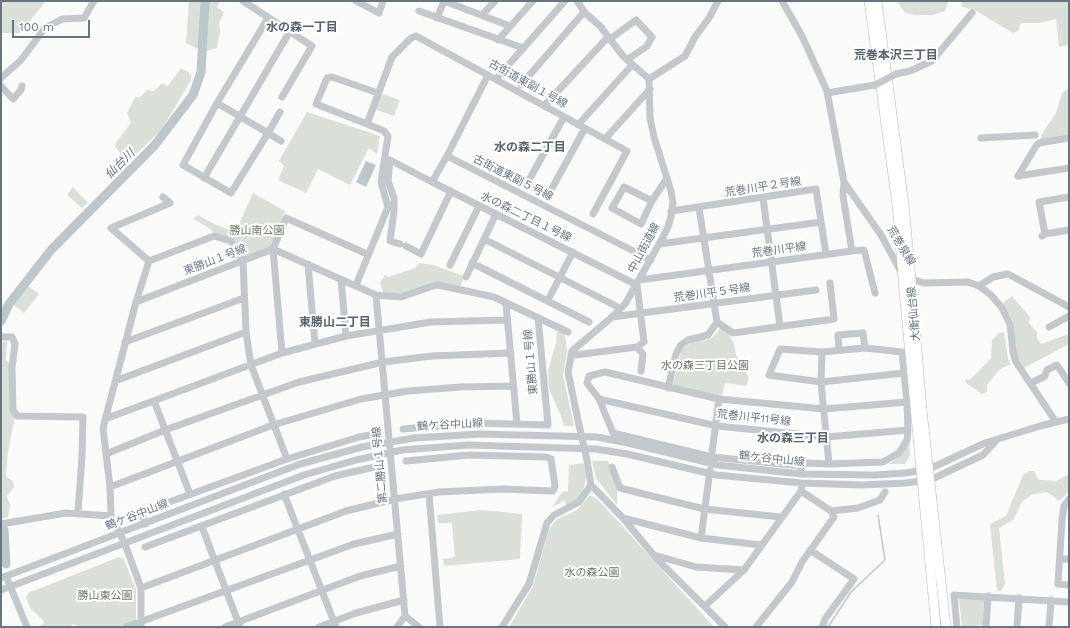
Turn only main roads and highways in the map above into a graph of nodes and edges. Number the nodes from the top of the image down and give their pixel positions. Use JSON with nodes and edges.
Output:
{"nodes":[{"id":1,"x":870,"y":1,"type":"edge"},
{"id":2,"x":877,"y":1,"type":"edge"},
{"id":3,"x":900,"y":205,"type":"junction"},
{"id":4,"x":926,"y":480,"type":"junction"},
{"id":5,"x":936,"y":627,"type":"edge"},
{"id":6,"x":946,"y":627,"type":"edge"}],
"edges":[{"from":1,"to":3,"type":"main road","name":"大衡仙台線"},
{"from":2,"to":3,"type":"main road","name":"大衡仙台線"},
{"from":3,"to":4,"type":"main road","name":"大衡仙台線","bridge":true},
{"from":4,"to":5,"type":"main road","name":"大衡仙台線"},
{"from":4,"to":6,"type":"main road","name":"大衡仙台線"}]}
